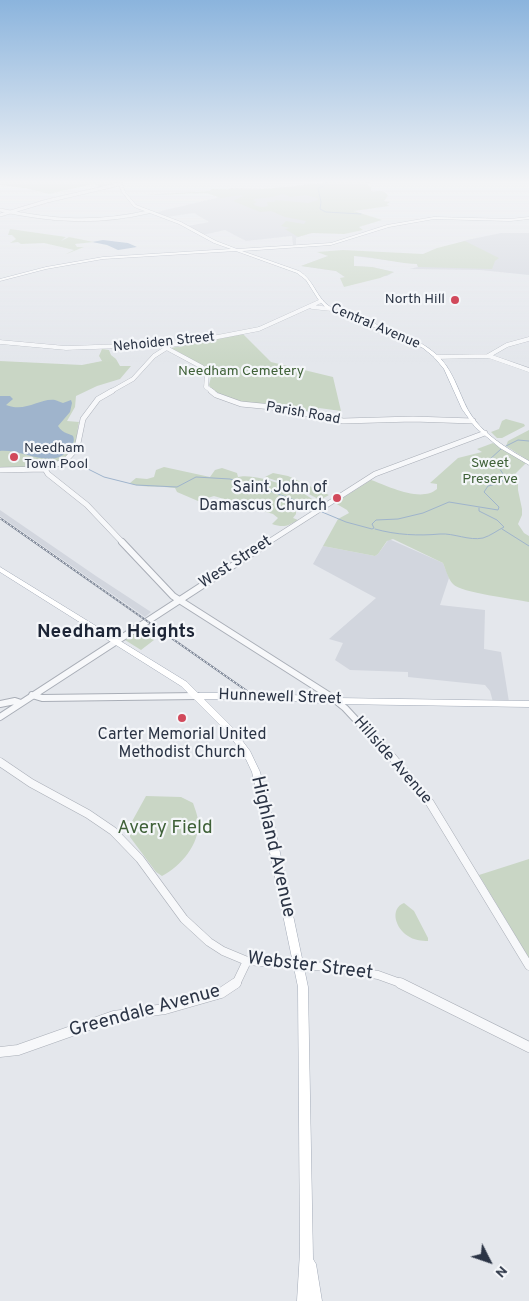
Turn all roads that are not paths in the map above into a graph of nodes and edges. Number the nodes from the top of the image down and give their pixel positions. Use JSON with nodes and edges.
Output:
{"nodes":[{"id":1,"x":216,"y":243,"type":"edge"},
{"id":2,"x":339,"y":243,"type":"edge"},
{"id":3,"x":235,"y":250,"type":"junction"},
{"id":4,"x":246,"y":251,"type":"junction"},
{"id":5,"x":0,"y":280,"type":"edge"},
{"id":6,"x":321,"y":302,"type":"junction"},
{"id":7,"x":308,"y":307,"type":"junction"},
{"id":8,"x":331,"y":309,"type":"junction"},
{"id":9,"x":529,"y":339,"type":"edge"},
{"id":10,"x":0,"y":342,"type":"edge"},
{"id":11,"x":163,"y":347,"type":"junction"},
{"id":12,"x":488,"y":356,"type":"junction"},
{"id":13,"x":436,"y":357,"type":"junction"},
{"id":14,"x":529,"y":370,"type":"edge"},
{"id":15,"x":473,"y":421,"type":"junction"},
{"id":16,"x":486,"y":434,"type":"junction"},
{"id":17,"x":529,"y":463,"type":"edge"},
{"id":18,"x":45,"y":469,"type":"junction"},
{"id":19,"x":0,"y":470,"type":"edge"},
{"id":20,"x":0,"y":569,"type":"edge"},
{"id":21,"x":178,"y":600,"type":"junction"},
{"id":22,"x":115,"y":640,"type":"junction"},
{"id":23,"x":32,"y":695,"type":"junction"},
{"id":24,"x":197,"y":696,"type":"junction"},
{"id":25,"x":337,"y":701,"type":"junction"},
{"id":26,"x":21,"y":703,"type":"junction"},
{"id":27,"x":0,"y":704,"type":"edge"},
{"id":28,"x":529,"y":704,"type":"edge"},
{"id":29,"x":0,"y":717,"type":"edge"},
{"id":30,"x":0,"y":762,"type":"edge"},
{"id":31,"x":247,"y":961,"type":"junction"},
{"id":32,"x":299,"y":965,"type":"junction"},
{"id":33,"x":529,"y":966,"type":"edge"},
{"id":34,"x":529,"y":1047,"type":"edge"},
{"id":35,"x":0,"y":1052,"type":"edge"},
{"id":36,"x":307,"y":1252,"type":"junction"},
{"id":37,"x":304,"y":1301,"type":"edge"},
{"id":38,"x":315,"y":1301,"type":"edge"}],
"edges":[{"from":1,"to":3,"type":"main road","name":"Central Avenue"},
{"from":2,"to":4,"type":"main road"},
{"from":3,"to":4,"type":"main road","name":"Central Avenue"},
{"from":3,"to":5,"type":"main road"},
{"from":4,"to":6,"type":"main road","name":"Central Avenue"},
{"from":6,"to":7,"type":"street","name":"Nehoiden Street"},
{"from":6,"to":8,"type":"main road","name":"Central Avenue"},
{"from":7,"to":8,"type":"street"},
{"from":7,"to":11,"type":"street","name":"Nehoiden Street"},
{"from":8,"to":13,"type":"main road","name":"Central Avenue"},
{"from":9,"to":12,"type":"street"},
{"from":10,"to":11,"type":"street","name":"Nehoiden Street"},
{"from":11,"to":15,"type":"street","name":"Parish Road"},
{"from":11,"to":18,"type":"street"},
{"from":12,"to":13,"type":"street"},
{"from":12,"to":14,"type":"street"},
{"from":13,"to":15,"type":"main road","name":"Central Avenue"},
{"from":15,"to":16,"type":"main road","name":"Central Avenue"},
{"from":16,"to":17,"type":"main road","name":"Central Avenue"},
{"from":16,"to":21,"type":"street","name":"West Street"},
{"from":18,"to":19,"type":"street"},
{"from":18,"to":21,"type":"street","name":"Hillside Avenue"},
{"from":20,"to":22,"type":"main road","name":"Highland Avenue"},
{"from":21,"to":22,"type":"street","name":"West Street"},
{"from":21,"to":25,"type":"street","name":"Hillside Avenue"},
{"from":22,"to":23,"type":"street","name":"West Street"},
{"from":22,"to":24,"type":"main road","name":"Highland Avenue"},
{"from":23,"to":24,"type":"street","name":"Hunnewell Street"},
{"from":23,"to":26,"type":"street","name":"West Street"},
{"from":24,"to":25,"type":"main road","name":"Hunnewell Street"},
{"from":24,"to":32,"type":"main road","name":"Highland Avenue"},
{"from":25,"to":28,"type":"main road","name":"Hunnewell Street"},
{"from":25,"to":33,"type":"street","name":"Hillside Avenue"},
{"from":26,"to":27,"type":"street"},
{"from":26,"to":29,"type":"street","name":"West Street"},
{"from":30,"to":31,"type":"street","name":"Webster Street"},
{"from":31,"to":32,"type":"street","name":"Webster Street"},
{"from":31,"to":35,"type":"street","name":"Greendale Avenue"},
{"from":32,"to":34,"type":"street","name":"Webster Street"},
{"from":32,"to":36,"type":"main road","name":"Highland Avenue"},
{"from":36,"to":37,"type":"main road","name":"Highland Avenue"},
{"from":36,"to":38,"type":"main road","name":"Highland Avenue"}]}
